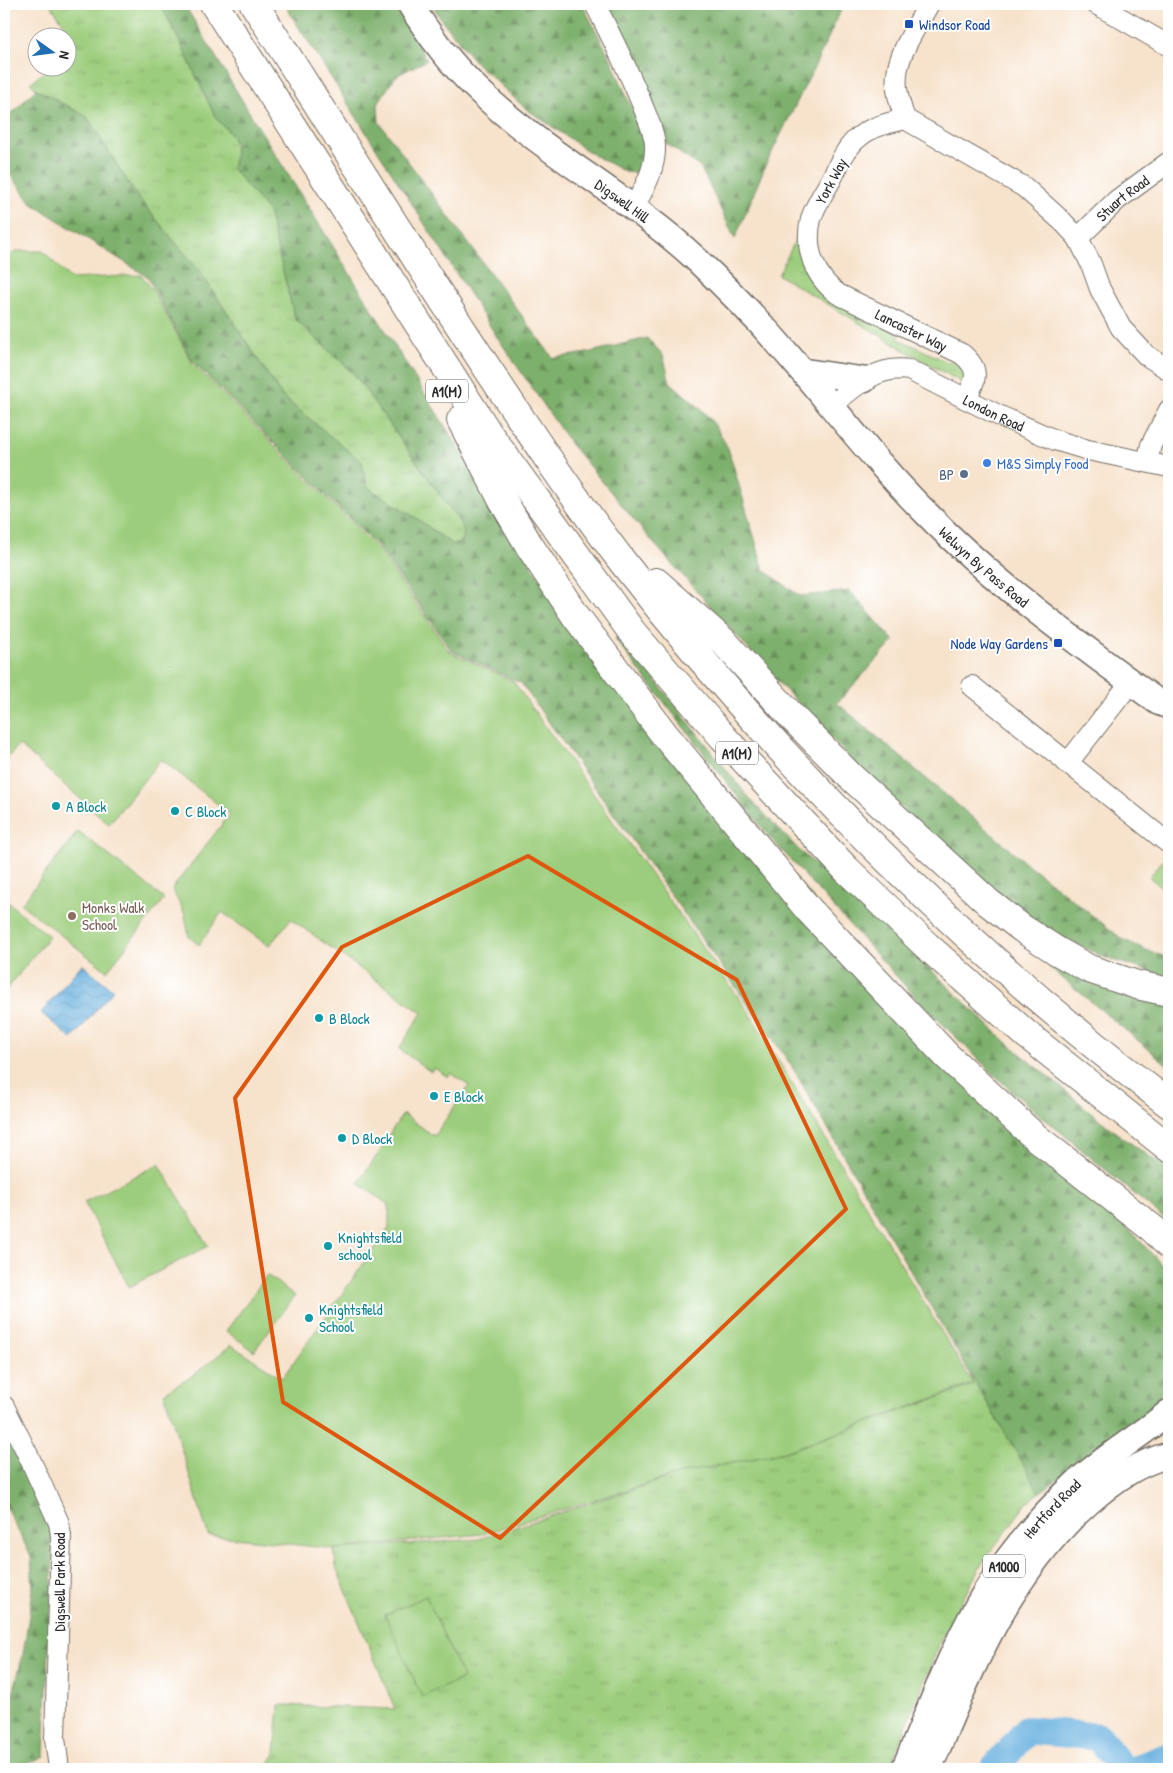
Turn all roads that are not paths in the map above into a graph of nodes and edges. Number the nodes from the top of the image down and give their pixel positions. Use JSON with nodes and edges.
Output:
{"nodes":[{"id":1,"x":214,"y":4,"type":"edge"},
{"id":2,"x":254,"y":4,"type":"edge"},
{"id":3,"x":410,"y":4,"type":"edge"},
{"id":4,"x":594,"y":4,"type":"edge"},
{"id":5,"x":929,"y":4,"type":"edge"},
{"id":6,"x":1107,"y":6,"type":"edge"},
{"id":7,"x":1169,"y":46,"type":"edge"},
{"id":8,"x":905,"y":119,"type":"junction"},
{"id":9,"x":1169,"y":162,"type":"edge"},
{"id":10,"x":634,"y":207,"type":"junction"},
{"id":11,"x":1078,"y":238,"type":"junction"},
{"id":12,"x":820,"y":277,"type":"joint"},
{"id":13,"x":390,"y":281,"type":"junction"},
{"id":14,"x":1169,"y":370,"type":"edge"},
{"id":15,"x":802,"y":371,"type":"junction"},
{"id":16,"x":864,"y":380,"type":"junction"},
{"id":17,"x":966,"y":399,"type":"junction"},
{"id":18,"x":831,"y":406,"type":"junction"},
{"id":19,"x":1169,"y":410,"type":"edge"},
{"id":20,"x":1147,"y":462,"type":"junction"},
{"id":21,"x":1169,"y":468,"type":"edge"},
{"id":22,"x":604,"y":536,"type":"junction"},
{"id":23,"x":1131,"y":682,"type":"junction"},
{"id":24,"x":972,"y":686,"type":"dead end"},
{"id":25,"x":1166,"y":709,"type":"edge"},
{"id":26,"x":1067,"y":764,"type":"junction"},
{"id":27,"x":1168,"y":843,"type":"edge"},
{"id":28,"x":1169,"y":992,"type":"edge"},
{"id":29,"x":1169,"y":1104,"type":"edge"},
{"id":30,"x":1169,"y":1148,"type":"edge"},
{"id":31,"x":1169,"y":1245,"type":"edge"},
{"id":32,"x":4,"y":1406,"type":"edge"},
{"id":33,"x":1169,"y":1412,"type":"edge"},
{"id":34,"x":1169,"y":1455,"type":"edge"},
{"id":35,"x":59,"y":1769,"type":"edge"},
{"id":36,"x":904,"y":1769,"type":"edge"},
{"id":37,"x":929,"y":1769,"type":"edge"}],
"edges":[{"from":1,"to":13,"type":"highway","number":"A1(M)"},
{"from":2,"to":22,"type":"highway","number":"A1(M)"},
{"from":3,"to":10,"type":"main road","name":"Digswell Hill"},
{"from":4,"to":10,"type":"street"},
{"from":5,"to":8,"type":"street"},
{"from":6,"to":7,"type":"street"},
{"from":8,"to":11,"type":"street"},
{"from":8,"to":12,"type":"street","name":"York Way"},
{"from":9,"to":11,"type":"street","name":"Stuart Road"},
{"from":10,"to":15,"type":"main road","name":"Digswell Hill"},
{"from":11,"to":14,"type":"street"},
{"from":12,"to":17,"type":"street","name":"Lancaster Way"},
{"from":13,"to":30,"type":"highway","number":"A1(M)"},
{"from":13,"to":31,"type":"highway","number":"A1(M)"},
{"from":15,"to":16,"type":"main road"},
{"from":15,"to":18,"type":"main road","name":"Digswell Hill"},
{"from":16,"to":17,"type":"street","name":"London Road"},
{"from":16,"to":18,"type":"street","name":"London Road"},
{"from":17,"to":20,"type":"street","name":"London Road"},
{"from":18,"to":23,"type":"main road","name":"Welwyn By Pass Road"},
{"from":19,"to":20,"type":"street"},
{"from":20,"to":21,"type":"street","name":"London Road"},
{"from":22,"to":28,"type":"highway","number":"A1(M)"},
{"from":22,"to":29,"type":"highway","number":"A1(M)"},
{"from":23,"to":25,"type":"main road","name":"Welwyn By Pass Road"},
{"from":23,"to":26,"type":"street"},
{"from":24,"to":26,"type":"street"},
{"from":26,"to":27,"type":"street"},
{"from":32,"to":35,"type":"street","name":"Digswell Park Road"},
{"from":33,"to":36,"type":"main road","name":"Hertford Road","number":"A1000"},
{"from":34,"to":37,"type":"main road","name":"Hertford Road","number":"A1000"}]}
